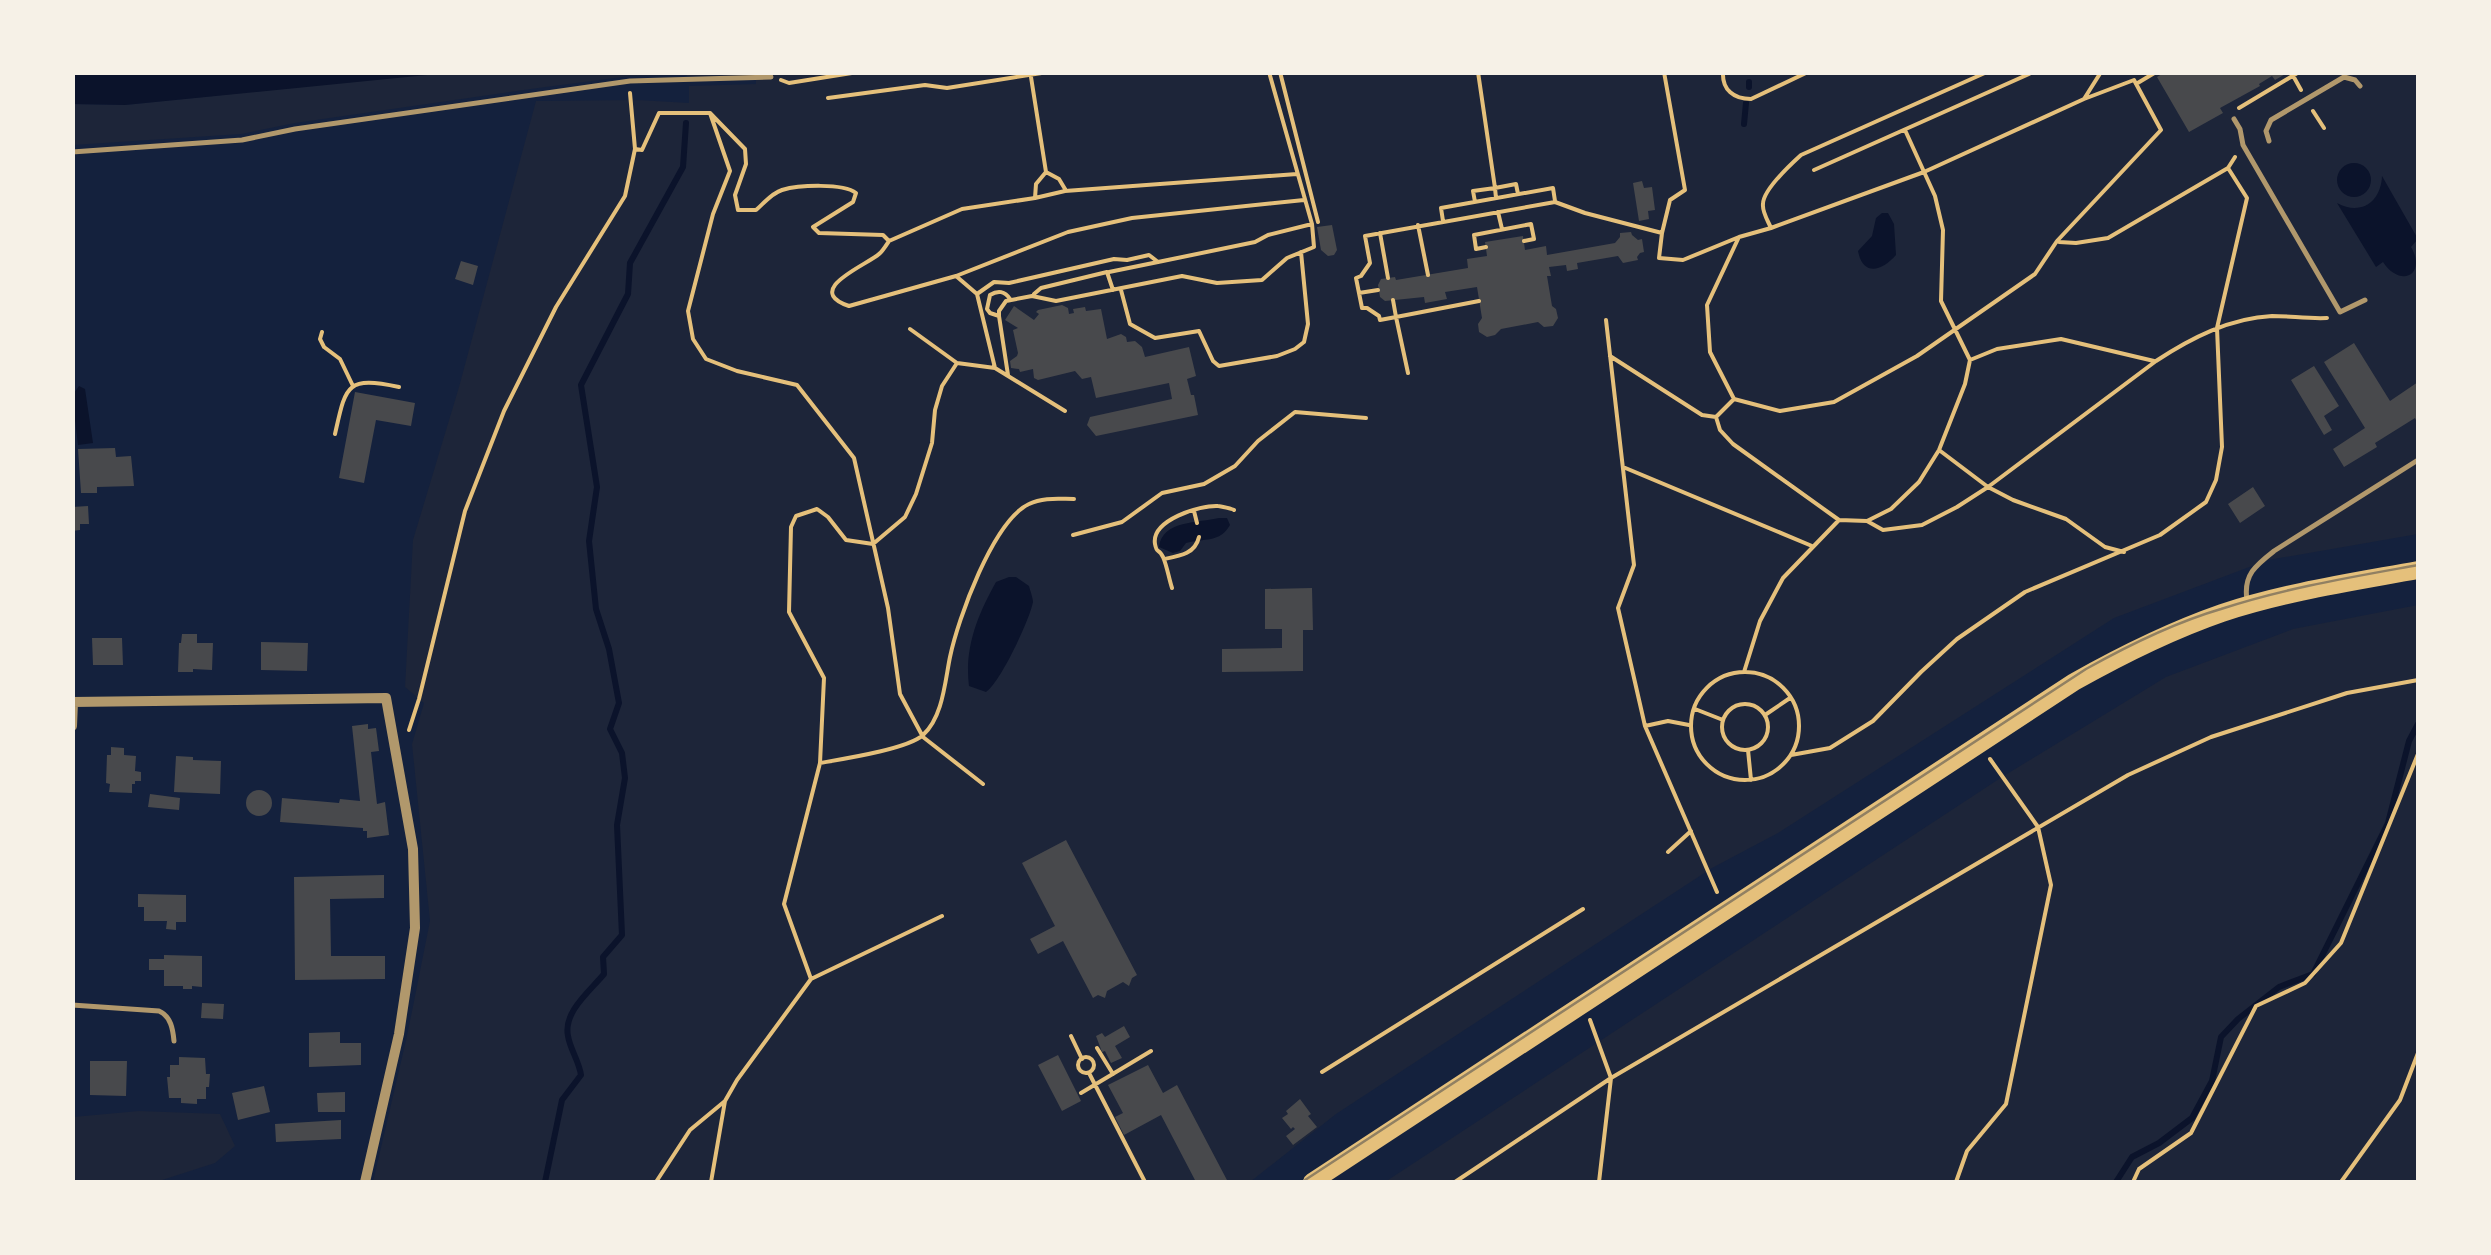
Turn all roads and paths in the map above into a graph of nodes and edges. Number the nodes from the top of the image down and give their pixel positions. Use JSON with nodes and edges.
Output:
{"nodes":[{"id":1,"x":858,"y":72,"type":"edge"},
{"id":2,"x":1048,"y":72,"type":"edge"},
{"id":3,"x":1269,"y":72,"type":"edge"},
{"id":4,"x":1280,"y":72,"type":"edge"},
{"id":5,"x":1478,"y":72,"type":"edge"},
{"id":6,"x":1664,"y":72,"type":"edge"},
{"id":7,"x":1808,"y":72,"type":"edge"},
{"id":8,"x":1987,"y":72,"type":"edge"},
{"id":9,"x":2101,"y":72,"type":"edge"},
{"id":10,"x":2156,"y":72,"type":"edge"},
{"id":11,"x":2029,"y":74,"type":"edge"},
{"id":12,"x":2294,"y":74,"type":"edge"},
{"id":13,"x":1715,"y":75,"type":"dead end"},
{"id":14,"x":1031,"y":76,"type":"junction"},
{"id":15,"x":1723,"y":76,"type":"edge"},
{"id":16,"x":771,"y":77,"type":"joint"},
{"id":17,"x":630,"y":80,"type":"junction"},
{"id":18,"x":2135,"y":82,"type":"junction"},
{"id":19,"x":2296,"y":82,"type":"dead end"},
{"id":20,"x":2360,"y":86,"type":"dead end"},
{"id":21,"x":828,"y":98,"type":"dead end"},
{"id":22,"x":2084,"y":100,"type":"junction"},
{"id":23,"x":2314,"y":112,"type":"dead end"},
{"id":24,"x":710,"y":114,"type":"junction"},
{"id":25,"x":2232,"y":116,"type":"joint"},
{"id":26,"x":2324,"y":128,"type":"dead end"},
{"id":27,"x":1905,"y":130,"type":"junction"},
{"id":28,"x":2269,"y":141,"type":"dead end"},
{"id":29,"x":2243,"y":145,"type":"junction"},
{"id":30,"x":636,"y":149,"type":"junction"},
{"id":31,"x":72,"y":152,"type":"edge"},
{"id":32,"x":2228,"y":168,"type":"junction"},
{"id":33,"x":1814,"y":170,"type":"dead end"},
{"id":34,"x":1046,"y":172,"type":"junction"},
{"id":35,"x":1924,"y":172,"type":"junction"},
{"id":36,"x":1298,"y":174,"type":"junction"},
{"id":37,"x":1504,"y":186,"type":"junction"},
{"id":38,"x":1494,"y":188,"type":"junction"},
{"id":39,"x":1065,"y":190,"type":"junction"},
{"id":40,"x":1485,"y":190,"type":"junction"},
{"id":41,"x":1518,"y":194,"type":"junction"},
{"id":42,"x":1506,"y":196,"type":"junction"},
{"id":43,"x":1035,"y":198,"type":"junction"},
{"id":44,"x":1496,"y":198,"type":"junction"},
{"id":45,"x":1304,"y":200,"type":"junction"},
{"id":46,"x":1487,"y":200,"type":"junction"},
{"id":47,"x":1475,"y":202,"type":"junction"},
{"id":48,"x":1555,"y":202,"type":"junction"},
{"id":49,"x":1498,"y":212,"type":"junction"},
{"id":50,"x":1442,"y":221,"type":"junction"},
{"id":51,"x":1315,"y":223,"type":"junction"},
{"id":52,"x":1418,"y":225,"type":"junction"},
{"id":53,"x":1772,"y":228,"type":"junction"},
{"id":54,"x":1502,"y":230,"type":"junction"},
{"id":55,"x":1380,"y":233,"type":"junction"},
{"id":56,"x":1662,"y":234,"type":"junction"},
{"id":57,"x":1738,"y":238,"type":"junction"},
{"id":58,"x":889,"y":241,"type":"junction"},
{"id":59,"x":1524,"y":241,"type":"dead end"},
{"id":60,"x":2057,"y":242,"type":"junction"},
{"id":61,"x":1486,"y":247,"type":"dead end"},
{"id":62,"x":1301,"y":252,"type":"junction"},
{"id":63,"x":1158,"y":262,"type":"junction"},
{"id":64,"x":1108,"y":272,"type":"junction"},
{"id":65,"x":1428,"y":275,"type":"dead end"},
{"id":66,"x":956,"y":276,"type":"junction"},
{"id":67,"x":1388,"y":278,"type":"dead end"},
{"id":68,"x":1121,"y":288,"type":"junction"},
{"id":69,"x":1113,"y":290,"type":"junction"},
{"id":70,"x":1378,"y":290,"type":"dead end"},
{"id":71,"x":1360,"y":293,"type":"junction"},
{"id":72,"x":977,"y":294,"type":"junction"},
{"id":73,"x":1032,"y":296,"type":"junction"},
{"id":74,"x":1010,"y":299,"type":"junction"},
{"id":75,"x":1392,"y":300,"type":"dead end"},
{"id":76,"x":2365,"y":300,"type":"dead end"},
{"id":77,"x":1479,"y":301,"type":"dead end"},
{"id":78,"x":2340,"y":312,"type":"junction"},
{"id":79,"x":999,"y":316,"type":"junction"},
{"id":80,"x":1396,"y":317,"type":"junction"},
{"id":81,"x":1606,"y":320,"type":"dead end"},
{"id":82,"x":2217,"y":328,"type":"junction"},
{"id":83,"x":910,"y":329,"type":"dead end"},
{"id":84,"x":1954,"y":331,"type":"junction"},
{"id":85,"x":322,"y":332,"type":"dead end"},
{"id":86,"x":1610,"y":356,"type":"junction"},
{"id":87,"x":1970,"y":360,"type":"junction"},
{"id":88,"x":2156,"y":361,"type":"junction"},
{"id":89,"x":957,"y":363,"type":"junction"},
{"id":90,"x":994,"y":368,"type":"junction"},
{"id":91,"x":1408,"y":372,"type":"dead end"},
{"id":92,"x":1008,"y":375,"type":"junction"},
{"id":93,"x":353,"y":386,"type":"junction"},
{"id":94,"x":399,"y":387,"type":"dead end"},
{"id":95,"x":1734,"y":399,"type":"junction"},
{"id":96,"x":1064,"y":411,"type":"dead end"},
{"id":97,"x":1716,"y":417,"type":"junction"},
{"id":98,"x":1366,"y":418,"type":"dead end"},
{"id":99,"x":335,"y":434,"type":"dead end"},
{"id":100,"x":1939,"y":450,"type":"junction"},
{"id":101,"x":2418,"y":460,"type":"edge"},
{"id":102,"x":1624,"y":467,"type":"junction"},
{"id":103,"x":1988,"y":487,"type":"junction"},
{"id":104,"x":1074,"y":499,"type":"dead end"},
{"id":105,"x":1194,"y":510,"type":"junction"},
{"id":106,"x":1234,"y":510,"type":"dead end"},
{"id":107,"x":1839,"y":520,"type":"junction"},
{"id":108,"x":1196,"y":521,"type":"dead end"},
{"id":109,"x":1867,"y":522,"type":"junction"},
{"id":110,"x":1073,"y":535,"type":"dead end"},
{"id":111,"x":1199,"y":539,"type":"dead end"},
{"id":112,"x":873,"y":544,"type":"junction"},
{"id":113,"x":1812,"y":546,"type":"junction"},
{"id":114,"x":2124,"y":552,"type":"junction"},
{"id":115,"x":1164,"y":559,"type":"junction"},
{"id":116,"x":2418,"y":570,"type":"edge"},
{"id":117,"x":1172,"y":588,"type":"dead end"},
{"id":118,"x":2249,"y":605,"type":"junction"},
{"id":119,"x":1744,"y":672,"type":"junction"},
{"id":120,"x":2418,"y":680,"type":"edge"},
{"id":121,"x":1791,"y":697,"type":"junction"},
{"id":122,"x":73,"y":702,"type":"edge"},
{"id":123,"x":1694,"y":708,"type":"junction"},
{"id":124,"x":1765,"y":715,"type":"junction"},
{"id":125,"x":1723,"y":720,"type":"junction"},
{"id":126,"x":1690,"y":725,"type":"junction"},
{"id":127,"x":72,"y":726,"type":"edge"},
{"id":128,"x":1644,"y":726,"type":"junction"},
{"id":129,"x":408,"y":731,"type":"dead end"},
{"id":130,"x":922,"y":736,"type":"junction"},
{"id":131,"x":1980,"y":743,"type":"junction"},
{"id":132,"x":1748,"y":750,"type":"junction"},
{"id":133,"x":2418,"y":754,"type":"edge"},
{"id":134,"x":1792,"y":755,"type":"junction"},
{"id":135,"x":2417,"y":762,"type":"edge"},
{"id":136,"x":820,"y":763,"type":"junction"},
{"id":137,"x":1751,"y":780,"type":"junction"},
{"id":138,"x":983,"y":784,"type":"dead end"},
{"id":139,"x":2038,"y":827,"type":"junction"},
{"id":140,"x":1690,"y":832,"type":"junction"},
{"id":141,"x":1668,"y":852,"type":"dead end"},
{"id":142,"x":1583,"y":908,"type":"dead end"},
{"id":143,"x":1725,"y":910,"type":"junction"},
{"id":144,"x":942,"y":916,"type":"dead end"},
{"id":145,"x":811,"y":980,"type":"junction"},
{"id":146,"x":72,"y":1004,"type":"edge"},
{"id":147,"x":1584,"y":1004,"type":"junction"},
{"id":148,"x":1071,"y":1036,"type":"dead end"},
{"id":149,"x":174,"y":1041,"type":"dead end"},
{"id":150,"x":1097,"y":1048,"type":"dead end"},
{"id":151,"x":1152,"y":1052,"type":"dead end"},
{"id":152,"x":2418,"y":1053,"type":"edge"},
{"id":153,"x":1082,"y":1058,"type":"junction"},
{"id":154,"x":1089,"y":1072,"type":"junction"},
{"id":155,"x":1322,"y":1072,"type":"dead end"},
{"id":156,"x":1113,"y":1074,"type":"junction"},
{"id":157,"x":1612,"y":1078,"type":"junction"},
{"id":158,"x":1095,"y":1084,"type":"junction"},
{"id":159,"x":1081,"y":1092,"type":"dead end"},
{"id":160,"x":725,"y":1101,"type":"junction"},
{"id":161,"x":365,"y":1182,"type":"edge"},
{"id":162,"x":656,"y":1182,"type":"edge"},
{"id":163,"x":711,"y":1182,"type":"edge"},
{"id":164,"x":1144,"y":1182,"type":"edge"},
{"id":165,"x":1312,"y":1182,"type":"edge"},
{"id":166,"x":1455,"y":1182,"type":"edge"},
{"id":167,"x":1598,"y":1182,"type":"edge"},
{"id":168,"x":1956,"y":1182,"type":"edge"},
{"id":169,"x":2133,"y":1182,"type":"edge"},
{"id":170,"x":2341,"y":1182,"type":"edge"}],
"edges":[{"from":1,"to":16,"type":"path"},
{"from":2,"to":14,"type":"path"},
{"from":3,"to":36,"type":"path"},
{"from":4,"to":51,"type":"path"},
{"from":5,"to":38,"type":"path"},
{"from":6,"to":56,"type":"path"},
{"from":7,"to":15,"type":"path"},
{"from":8,"to":53,"type":"path"},
{"from":9,"to":22,"type":"path"},
{"from":10,"to":18,"type":"path"},
{"from":11,"to":27,"type":"path"},
{"from":12,"to":19,"type":"path"},
{"from":12,"to":25,"type":"path"},
{"from":13,"to":15,"type":"path"},
{"from":14,"to":21,"type":"path"},
{"from":14,"to":34,"type":"path"},
{"from":16,"to":17,"type":"lane"},
{"from":17,"to":30,"type":"path"},
{"from":17,"to":31,"type":"lane"},
{"from":18,"to":22,"type":"path"},
{"from":18,"to":60,"type":"path"},
{"from":20,"to":28,"type":"lane"},
{"from":22,"to":35,"type":"path"},
{"from":23,"to":26,"type":"path"},
{"from":24,"to":30,"type":"path"},
{"from":24,"to":58,"type":"path"},
{"from":24,"to":112,"type":"path"},
{"from":25,"to":29,"type":"lane"},
{"from":27,"to":33,"type":"path"},
{"from":27,"to":35,"type":"path"},
{"from":29,"to":32,"type":"path"},
{"from":29,"to":78,"type":"lane"},
{"from":30,"to":129,"type":"path"},
{"from":32,"to":60,"type":"path"},
{"from":32,"to":82,"type":"path"},
{"from":34,"to":39,"type":"path"},
{"from":34,"to":43,"type":"path"},
{"from":35,"to":53,"type":"path"},
{"from":35,"to":84,"type":"path"},
{"from":36,"to":39,"type":"path"},
{"from":36,"to":45,"type":"path"},
{"from":37,"to":38,"type":"path"},
{"from":37,"to":41,"type":"path"},
{"from":37,"to":42,"type":"path"},
{"from":38,"to":40,"type":"path"},
{"from":38,"to":44,"type":"path"},
{"from":39,"to":43,"type":"path"},
{"from":40,"to":46,"type":"path"},
{"from":40,"to":47,"type":"path"},
{"from":41,"to":42,"type":"path"},
{"from":41,"to":48,"type":"path"},
{"from":42,"to":44,"type":"path"},
{"from":43,"to":58,"type":"path"},
{"from":44,"to":46,"type":"path"},
{"from":45,"to":51,"type":"path"},
{"from":45,"to":66,"type":"path"},
{"from":46,"to":47,"type":"path"},
{"from":47,"to":50,"type":"path"},
{"from":48,"to":49,"type":"path"},
{"from":48,"to":56,"type":"path"},
{"from":49,"to":50,"type":"path"},
{"from":49,"to":54,"type":"path"},
{"from":50,"to":52,"type":"path"},
{"from":51,"to":62,"type":"path"},
{"from":51,"to":63,"type":"path"},
{"from":52,"to":55,"type":"path"},
{"from":52,"to":65,"type":"path"},
{"from":53,"to":57,"type":"path"},
{"from":54,"to":59,"type":"path"},
{"from":54,"to":61,"type":"path"},
{"from":55,"to":67,"type":"path"},
{"from":55,"to":71,"type":"path"},
{"from":56,"to":57,"type":"path"},
{"from":57,"to":95,"type":"path"},
{"from":58,"to":66,"type":"path"},
{"from":60,"to":84,"type":"path"},
{"from":62,"to":68,"type":"path"},
{"from":62,"to":68,"type":"path"},
{"from":63,"to":64,"type":"path"},
{"from":63,"to":72,"type":"path"},
{"from":64,"to":69,"type":"path"},
{"from":64,"to":73,"type":"path"},
{"from":66,"to":72,"type":"path"},
{"from":68,"to":69,"type":"path"},
{"from":69,"to":73,"type":"path"},
{"from":70,"to":71,"type":"path"},
{"from":71,"to":80,"type":"path"},
{"from":72,"to":90,"type":"path"},
{"from":73,"to":74,"type":"path"},
{"from":74,"to":79,"type":"path"},
{"from":74,"to":79,"type":"path"},
{"from":75,"to":80,"type":"path"},
{"from":76,"to":78,"type":"lane"},
{"from":77,"to":80,"type":"path"},
{"from":78,"to":82,"type":"path"},
{"from":79,"to":92,"type":"path"},
{"from":80,"to":91,"type":"path"},
{"from":81,"to":86,"type":"path"},
{"from":82,"to":88,"type":"path"},
{"from":82,"to":114,"type":"path"},
{"from":83,"to":89,"type":"path"},
{"from":84,"to":87,"type":"path"},
{"from":84,"to":95,"type":"path"},
{"from":85,"to":93,"type":"path"},
{"from":86,"to":97,"type":"path"},
{"from":86,"to":102,"type":"path"},
{"from":87,"to":88,"type":"path"},
{"from":87,"to":100,"type":"path"},
{"from":88,"to":103,"type":"path"},
{"from":89,"to":90,"type":"path"},
{"from":89,"to":112,"type":"path"},
{"from":90,"to":92,"type":"path"},
{"from":92,"to":96,"type":"path"},
{"from":93,"to":94,"type":"path"},
{"from":93,"to":99,"type":"path"},
{"from":95,"to":97,"type":"path"},
{"from":97,"to":107,"type":"path"},
{"from":98,"to":110,"type":"path"},
{"from":100,"to":103,"type":"path"},
{"from":100,"to":109,"type":"path"},
{"from":101,"to":118,"type":"lane"},
{"from":102,"to":113,"type":"path"},
{"from":102,"to":128,"type":"path"},
{"from":103,"to":109,"type":"path"},
{"from":103,"to":114,"type":"path"},
{"from":104,"to":130,"type":"path"},
{"from":105,"to":106,"type":"path"},
{"from":105,"to":108,"type":"path"},
{"from":105,"to":115,"type":"path"},
{"from":107,"to":109,"type":"path"},
{"from":107,"to":113,"type":"path"},
{"from":111,"to":115,"type":"path"},
{"from":112,"to":130,"type":"path"},
{"from":112,"to":136,"type":"path"},
{"from":113,"to":119,"type":"path"},
{"from":114,"to":134,"type":"path"},
{"from":115,"to":117,"type":"path"},
{"from":116,"to":118,"type":"main road"},
{"from":118,"to":131,"type":"main road"},
{"from":119,"to":121,"type":"path"},
{"from":119,"to":123,"type":"path"},
{"from":120,"to":139,"type":"path"},
{"from":121,"to":124,"type":"path"},
{"from":121,"to":134,"type":"path"},
{"from":122,"to":127,"type":"street"},
{"from":122,"to":161,"type":"street"},
{"from":123,"to":125,"type":"path"},
{"from":123,"to":126,"type":"path"},
{"from":124,"to":125,"type":"path"},
{"from":124,"to":132,"type":"path"},
{"from":125,"to":132,"type":"path"},
{"from":126,"to":128,"type":"path"},
{"from":126,"to":137,"type":"path"},
{"from":128,"to":140,"type":"path"},
{"from":130,"to":136,"type":"path"},
{"from":130,"to":138,"type":"path"},
{"from":131,"to":139,"type":"path"},
{"from":131,"to":143,"type":"main road"},
{"from":132,"to":137,"type":"path"},
{"from":133,"to":135,"type":"path"},
{"from":134,"to":137,"type":"path"},
{"from":135,"to":169,"type":"path"},
{"from":136,"to":145,"type":"path"},
{"from":139,"to":157,"type":"path"},
{"from":139,"to":168,"type":"path"},
{"from":140,"to":141,"type":"path"},
{"from":140,"to":143,"type":"path"},
{"from":142,"to":155,"type":"path"},
{"from":143,"to":147,"type":"main road"},
{"from":144,"to":145,"type":"path"},
{"from":145,"to":160,"type":"path"},
{"from":146,"to":149,"type":"lane"},
{"from":147,"to":157,"type":"path"},
{"from":147,"to":165,"type":"main road"},
{"from":148,"to":153,"type":"path"},
{"from":150,"to":156,"type":"path"},
{"from":151,"to":156,"type":"path"},
{"from":152,"to":170,"type":"path"},
{"from":153,"to":154,"type":"path"},
{"from":153,"to":154,"type":"path"},
{"from":154,"to":158,"type":"path"},
{"from":156,"to":158,"type":"path"},
{"from":157,"to":166,"type":"path"},
{"from":157,"to":167,"type":"path"},
{"from":158,"to":159,"type":"path"},
{"from":158,"to":164,"type":"path"},
{"from":160,"to":162,"type":"path"},
{"from":160,"to":163,"type":"path"}]}
